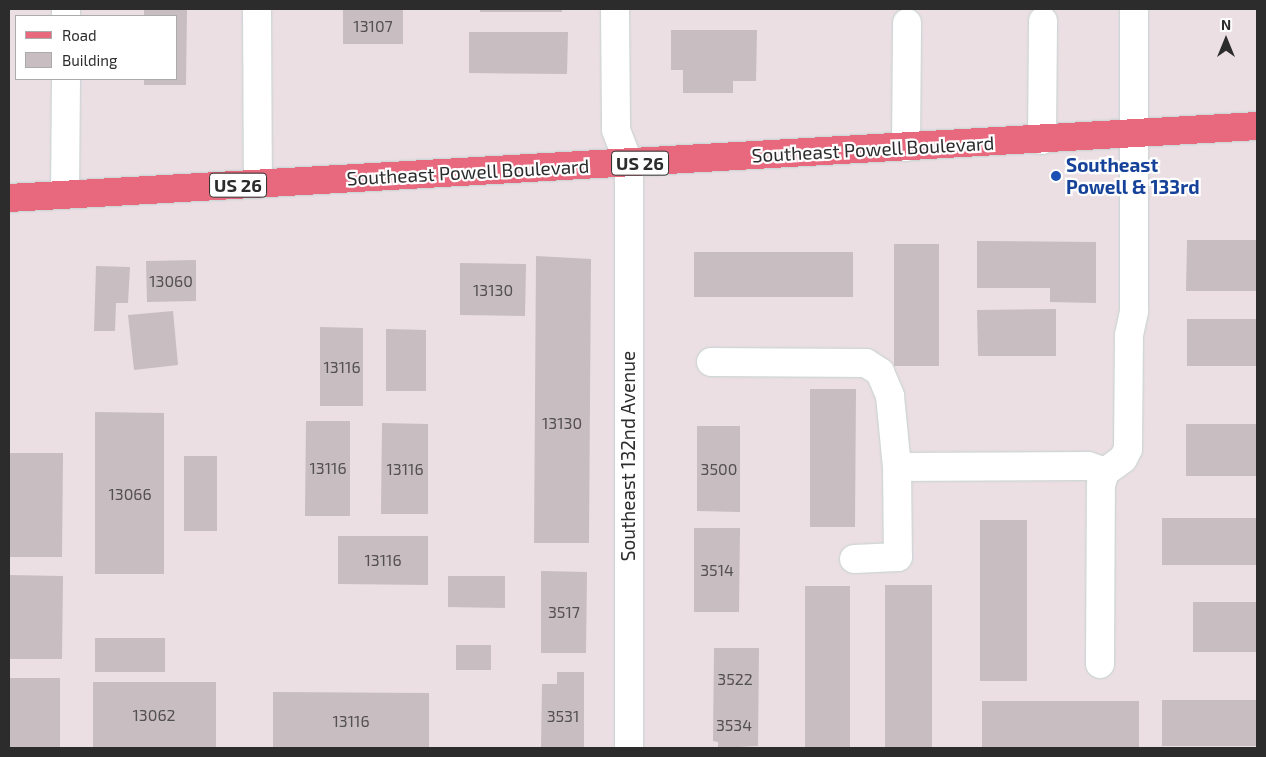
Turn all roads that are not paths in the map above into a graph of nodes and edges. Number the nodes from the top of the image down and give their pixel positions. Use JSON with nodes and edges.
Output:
{"nodes":[{"id":1,"x":257,"y":9,"type":"edge"},
{"id":2,"x":615,"y":9,"type":"edge"},
{"id":3,"x":1134,"y":9,"type":"edge"},
{"id":4,"x":1042,"y":21,"type":"dead end"},
{"id":5,"x":907,"y":23,"type":"dead end"},
{"id":6,"x":66,"y":80,"type":"edge"},
{"id":7,"x":1257,"y":126,"type":"edge"},
{"id":8,"x":1134,"y":134,"type":"junction"},
{"id":9,"x":1042,"y":140,"type":"junction"},
{"id":10,"x":906,"y":146,"type":"junction"},
{"id":11,"x":629,"y":164,"type":"junction"},
{"id":12,"x":258,"y":184,"type":"junction"},
{"id":13,"x":65,"y":195,"type":"junction"},
{"id":14,"x":9,"y":198,"type":"edge"},
{"id":15,"x":711,"y":362,"type":"dead end"},
{"id":16,"x":897,"y":467,"type":"junction"},
{"id":17,"x":1105,"y":472,"type":"junction"},
{"id":18,"x":854,"y":559,"type":"dead end"},
{"id":19,"x":1100,"y":664,"type":"dead end"},
{"id":20,"x":629,"y":748,"type":"edge"}],
"edges":[{"from":1,"to":12,"type":"street"},
{"from":2,"to":11,"type":"street"},
{"from":3,"to":8,"type":"street"},
{"from":4,"to":9,"type":"street"},
{"from":5,"to":10,"type":"street"},
{"from":6,"to":13,"type":"street"},
{"from":7,"to":8,"type":"main road","name":"Southeast Powell Boulevard","number":"US 26"},
{"from":8,"to":9,"type":"main road","name":"Southeast Powell Boulevard","number":"US 26"},
{"from":8,"to":17,"type":"street"},
{"from":9,"to":10,"type":"main road","name":"Southeast Powell Boulevard","number":"US 26"},
{"from":10,"to":11,"type":"main road","name":"Southeast Powell Boulevard","number":"US 26"},
{"from":11,"to":12,"type":"main road","name":"Southeast Powell Boulevard","number":"US 26"},
{"from":11,"to":20,"type":"street","name":"Southeast 132nd Avenue"},
{"from":12,"to":13,"type":"main road","name":"Southeast Powell Boulevard","number":"US 26"},
{"from":13,"to":14,"type":"main road","name":"Southeast Powell Boulevard","number":"US 26"},
{"from":15,"to":16,"type":"street"},
{"from":16,"to":17,"type":"street"},
{"from":16,"to":18,"type":"street"},
{"from":17,"to":19,"type":"street"}]}
